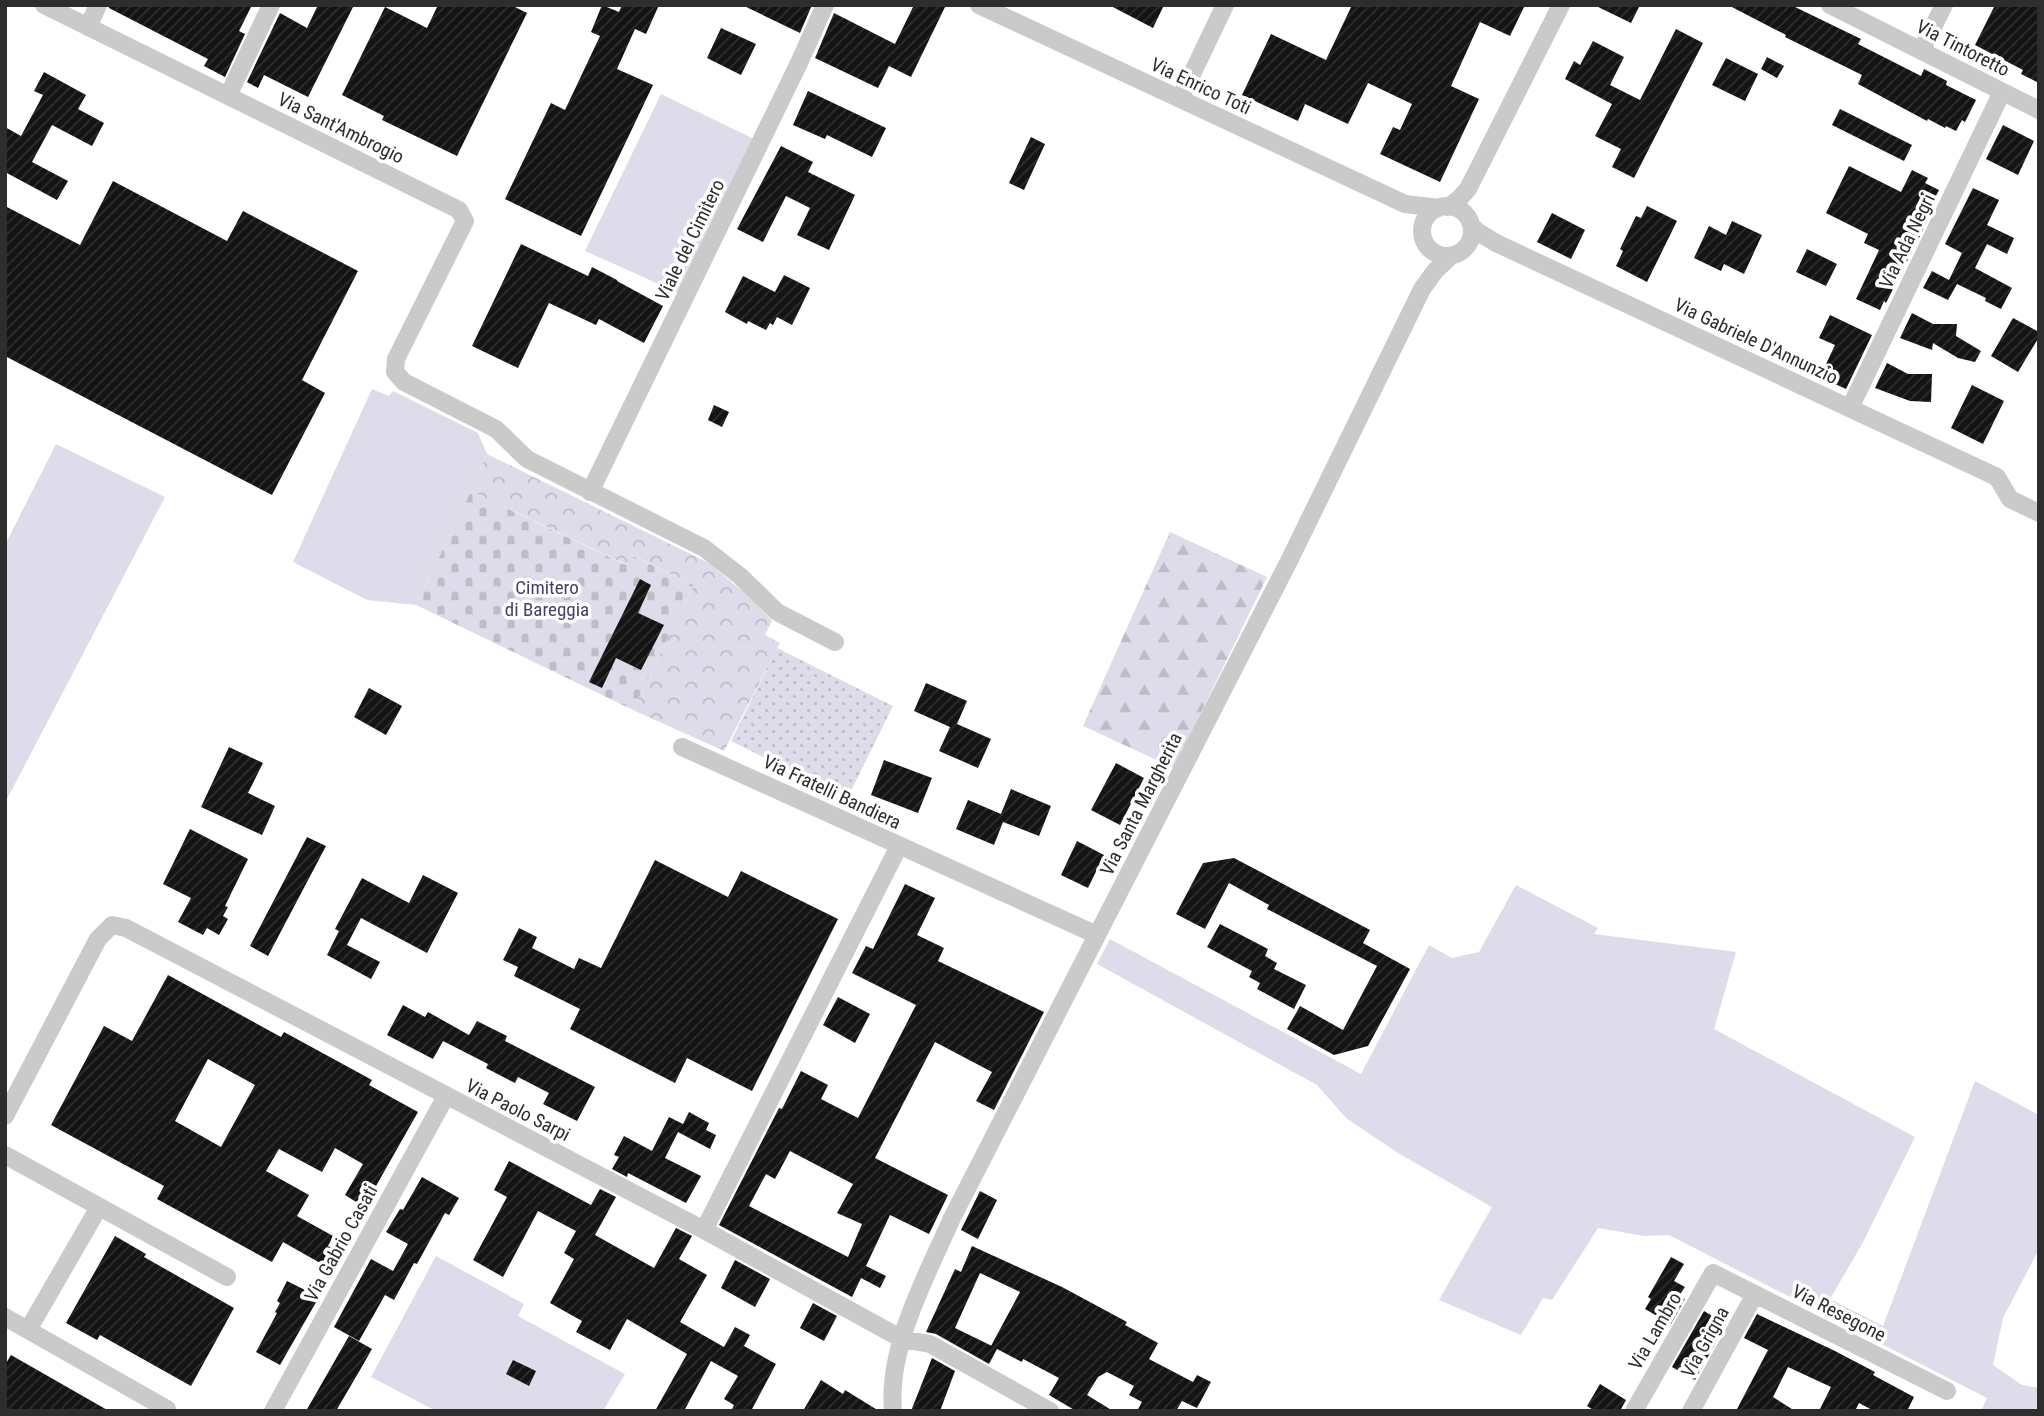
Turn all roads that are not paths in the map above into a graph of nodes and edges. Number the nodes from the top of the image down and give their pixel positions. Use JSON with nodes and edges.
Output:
{"nodes":[{"id":1,"x":44,"y":5,"type":"edge"},
{"id":2,"x":98,"y":5,"type":"edge"},
{"id":3,"x":271,"y":5,"type":"edge"},
{"id":4,"x":825,"y":5,"type":"edge"},
{"id":5,"x":979,"y":5,"type":"edge"},
{"id":6,"x":1225,"y":5,"type":"edge"},
{"id":7,"x":1561,"y":5,"type":"edge"},
{"id":8,"x":1830,"y":5,"type":"edge"},
{"id":9,"x":1944,"y":5,"type":"edge"},
{"id":10,"x":88,"y":27,"type":"junction"},
{"id":11,"x":1921,"y":51,"type":"junction"},
{"id":12,"x":2003,"y":92,"type":"junction"},
{"id":13,"x":228,"y":96,"type":"junction"},
{"id":14,"x":1180,"y":99,"type":"junction"},
{"id":15,"x":2039,"y":110,"type":"edge"},
{"id":16,"x":1468,"y":189,"type":"junction"},
{"id":17,"x":1405,"y":204,"type":"junction"},
{"id":18,"x":1443,"y":207,"type":"junction"},
{"id":19,"x":1469,"y":227,"type":"junction"},
{"id":20,"x":1422,"y":229,"type":"junction"},
{"id":21,"x":1430,"y":250,"type":"junction"},
{"id":22,"x":1451,"y":256,"type":"junction"},
{"id":23,"x":1422,"y":289,"type":"junction"},
{"id":24,"x":1850,"y":408,"type":"junction"},
{"id":25,"x":590,"y":492,"type":"junction"},
{"id":26,"x":2039,"y":513,"type":"edge"},
{"id":27,"x":835,"y":642,"type":"dead end"},
{"id":28,"x":682,"y":747,"type":"dead end"},
{"id":29,"x":899,"y":846,"type":"junction"},
{"id":30,"x":1097,"y":935,"type":"junction"},
{"id":31,"x":446,"y":1096,"type":"junction"},
{"id":32,"x":5,"y":1116,"type":"edge"},
{"id":33,"x":5,"y":1155,"type":"edge"},
{"id":34,"x":99,"y":1207,"type":"junction"},
{"id":35,"x":704,"y":1230,"type":"junction"},
{"id":36,"x":1713,"y":1273,"type":"joint"},
{"id":37,"x":227,"y":1277,"type":"dead end"},
{"id":38,"x":1755,"y":1294,"type":"junction"},
{"id":39,"x":5,"y":1317,"type":"edge"},
{"id":40,"x":28,"y":1330,"type":"junction"},
{"id":41,"x":902,"y":1339,"type":"junction"},
{"id":42,"x":1947,"y":1391,"type":"dead end"},
{"id":43,"x":167,"y":1409,"type":"edge"},
{"id":44,"x":273,"y":1411,"type":"edge"},
{"id":45,"x":893,"y":1411,"type":"edge"},
{"id":46,"x":1050,"y":1411,"type":"edge"},
{"id":47,"x":1634,"y":1411,"type":"edge"},
{"id":48,"x":1691,"y":1411,"type":"edge"}],
"edges":[{"from":1,"to":10,"type":"street","name":"Via Sant'Ambrogio"},
{"from":2,"to":10,"type":"street"},
{"from":3,"to":13,"type":"street"},
{"from":4,"to":25,"type":"street","name":"Viale del Cimitero"},
{"from":5,"to":14,"type":"street","name":"Via Enrico Toti"},
{"from":6,"to":14,"type":"street"},
{"from":7,"to":16,"type":"street"},
{"from":8,"to":11,"type":"street","name":"Via Tintoretto"},
{"from":9,"to":11,"type":"street"},
{"from":10,"to":13,"type":"street","name":"Via Sant'Ambrogio"},
{"from":11,"to":12,"type":"street","name":"Via Tintoretto"},
{"from":12,"to":15,"type":"street","name":"Via Tintoretto"},
{"from":12,"to":24,"type":"street","name":"Via Ada Negri"},
{"from":13,"to":25,"type":"street","name":"Via Sant'Ambrogio"},
{"from":14,"to":17,"type":"street","name":"Via Enrico Toti"},
{"from":16,"to":18,"type":"street"},
{"from":16,"to":19,"type":"street"},
{"from":17,"to":18,"type":"street","name":"Via Enrico Toti"},
{"from":17,"to":20,"type":"street"},
{"from":18,"to":19,"type":"street"},
{"from":18,"to":20,"type":"street"},
{"from":19,"to":22,"type":"street"},
{"from":19,"to":24,"type":"street","name":"Via Gabriele D'Annunzio"},
{"from":20,"to":21,"type":"street"},
{"from":21,"to":22,"type":"street"},
{"from":21,"to":23,"type":"street","name":"Via Santa Margherita"},
{"from":22,"to":23,"type":"street","name":"Via Santa Margherita"},
{"from":23,"to":30,"type":"street","name":"Via Santa Margherita"},
{"from":24,"to":26,"type":"street","name":"Via Gabriele D'Annunzio"},
{"from":25,"to":27,"type":"street"},
{"from":28,"to":29,"type":"street","name":"Via Fratelli Bandiera"},
{"from":29,"to":30,"type":"street","name":"Via Fratelli Bandiera"},
{"from":29,"to":35,"type":"street"},
{"from":30,"to":41,"type":"street","name":"Via Santa Margherita"},
{"from":31,"to":32,"type":"street","name":"Via Paolo Sarpi"},
{"from":31,"to":35,"type":"street","name":"Via Paolo Sarpi"},
{"from":31,"to":44,"type":"street","name":"Via Gabrio Casati"},
{"from":33,"to":34,"type":"street"},
{"from":34,"to":37,"type":"street"},
{"from":34,"to":40,"type":"street"},
{"from":35,"to":41,"type":"street","name":"Via Paolo Sarpi"},
{"from":36,"to":38,"type":"street","name":"Via Resegone"},
{"from":36,"to":47,"type":"street","name":"Via Lambro"},
{"from":38,"to":42,"type":"street","name":"Via Resegone"},
{"from":38,"to":48,"type":"street","name":"Via Grigna"},
{"from":39,"to":40,"type":"street"},
{"from":40,"to":43,"type":"street"},
{"from":41,"to":45,"type":"street","name":"Via Santa Margherita"},
{"from":41,"to":46,"type":"street","name":"Via Paolo Sarpi"}]}
